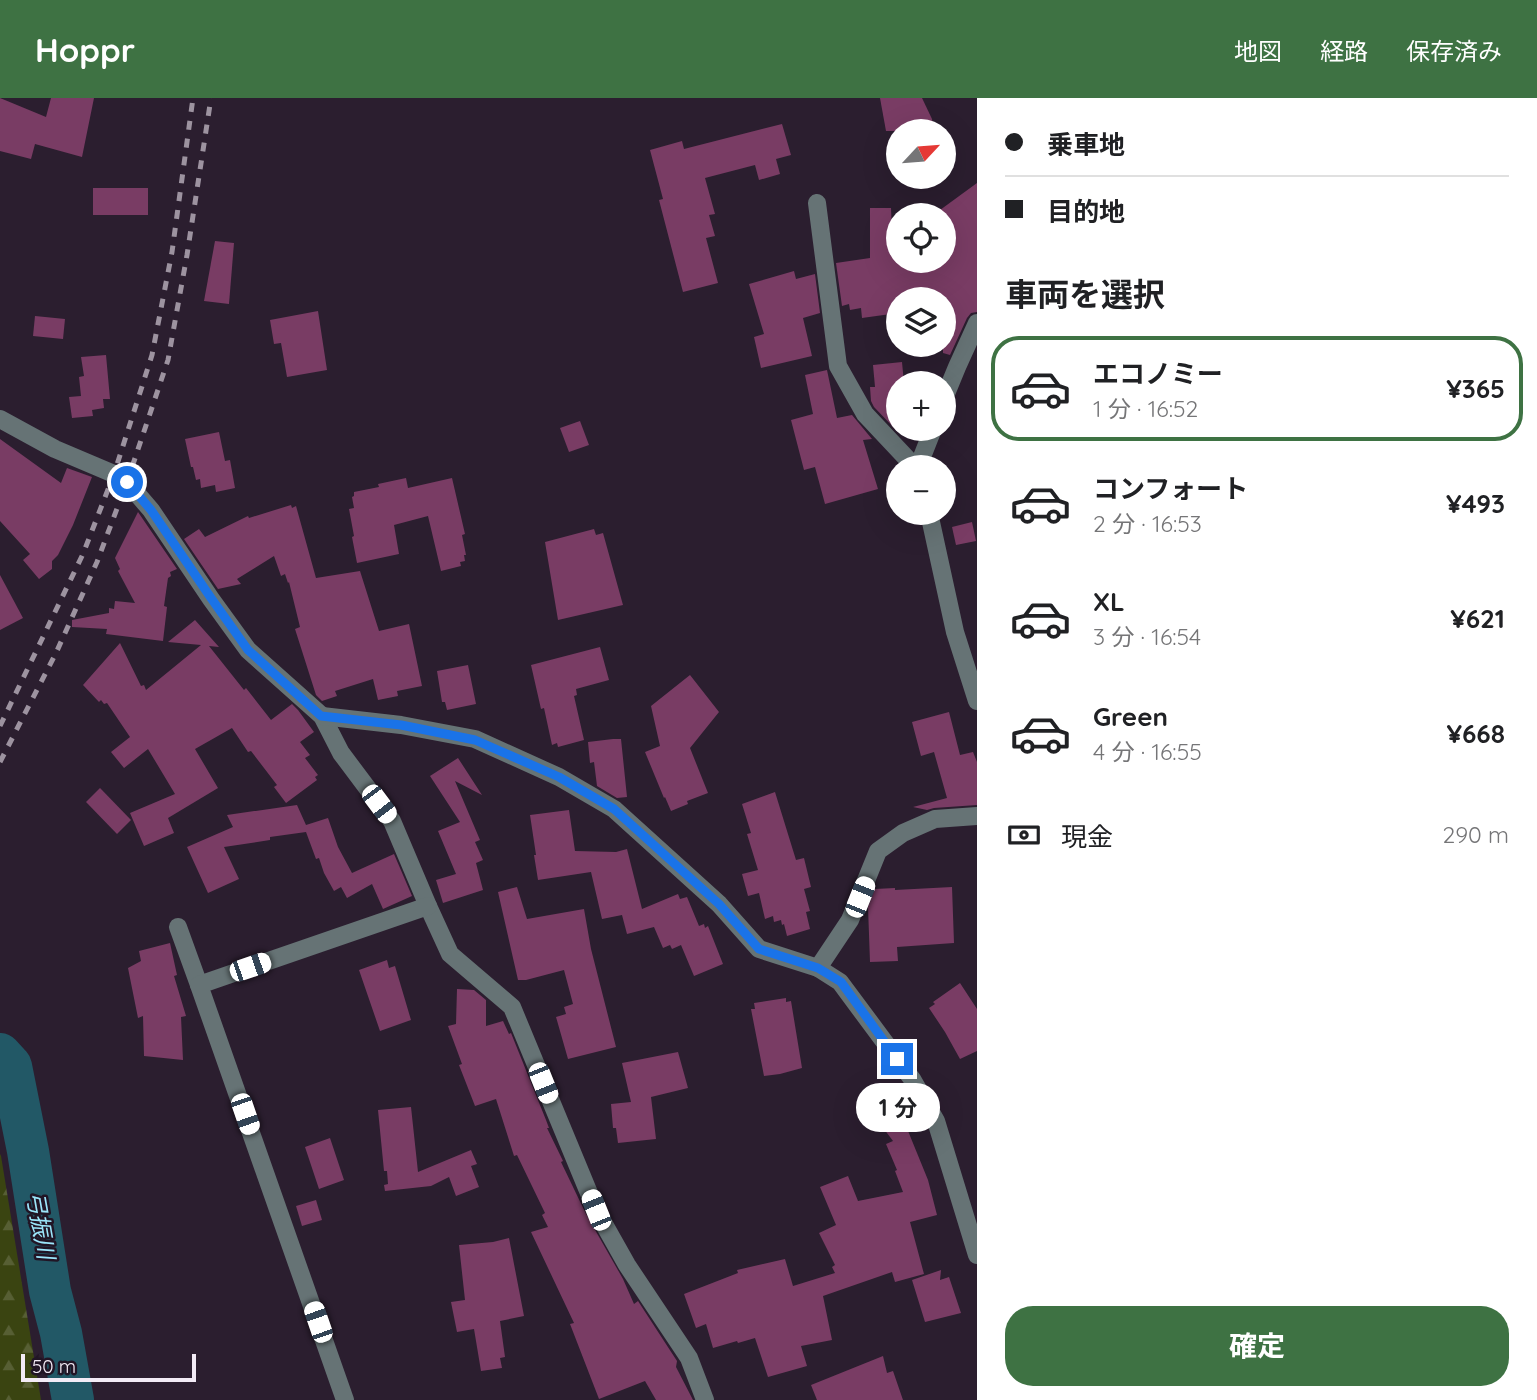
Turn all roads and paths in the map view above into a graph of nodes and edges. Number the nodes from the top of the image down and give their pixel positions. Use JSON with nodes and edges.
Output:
{"nodes":[{"id":1,"x":817,"y":203,"type":"dead end"},
{"id":2,"x":977,"y":323,"type":"edge"},
{"id":3,"x":955,"y":371,"type":"edge"},
{"id":4,"x":0,"y":419,"type":"edge"},
{"id":5,"x":904,"y":455,"type":"edge"},
{"id":6,"x":932,"y":525,"type":"edge"},
{"id":7,"x":977,"y":701,"type":"edge"},
{"id":8,"x":321,"y":716,"type":"junction"},
{"id":9,"x":977,"y":816,"type":"edge"},
{"id":10,"x":428,"y":906,"type":"junction"},
{"id":11,"x":178,"y":927,"type":"dead end"},
{"id":12,"x":818,"y":968,"type":"junction"},
{"id":13,"x":199,"y":985,"type":"junction"},
{"id":14,"x":977,"y":1255,"type":"edge"},
{"id":15,"x":345,"y":1400,"type":"edge"},
{"id":16,"x":705,"y":1400,"type":"edge"}],
"edges":[{"from":1,"to":5,"type":"street"},
{"from":2,"to":3,"type":"street"},
{"from":4,"to":8,"type":"street"},
{"from":6,"to":7,"type":"street"},
{"from":8,"to":10,"type":"street"},
{"from":8,"to":12,"type":"street"},
{"from":9,"to":12,"type":"street"},
{"from":10,"to":13,"type":"street"},
{"from":10,"to":16,"type":"street"},
{"from":11,"to":13,"type":"street"},
{"from":12,"to":14,"type":"street"},
{"from":13,"to":15,"type":"street"}]}
